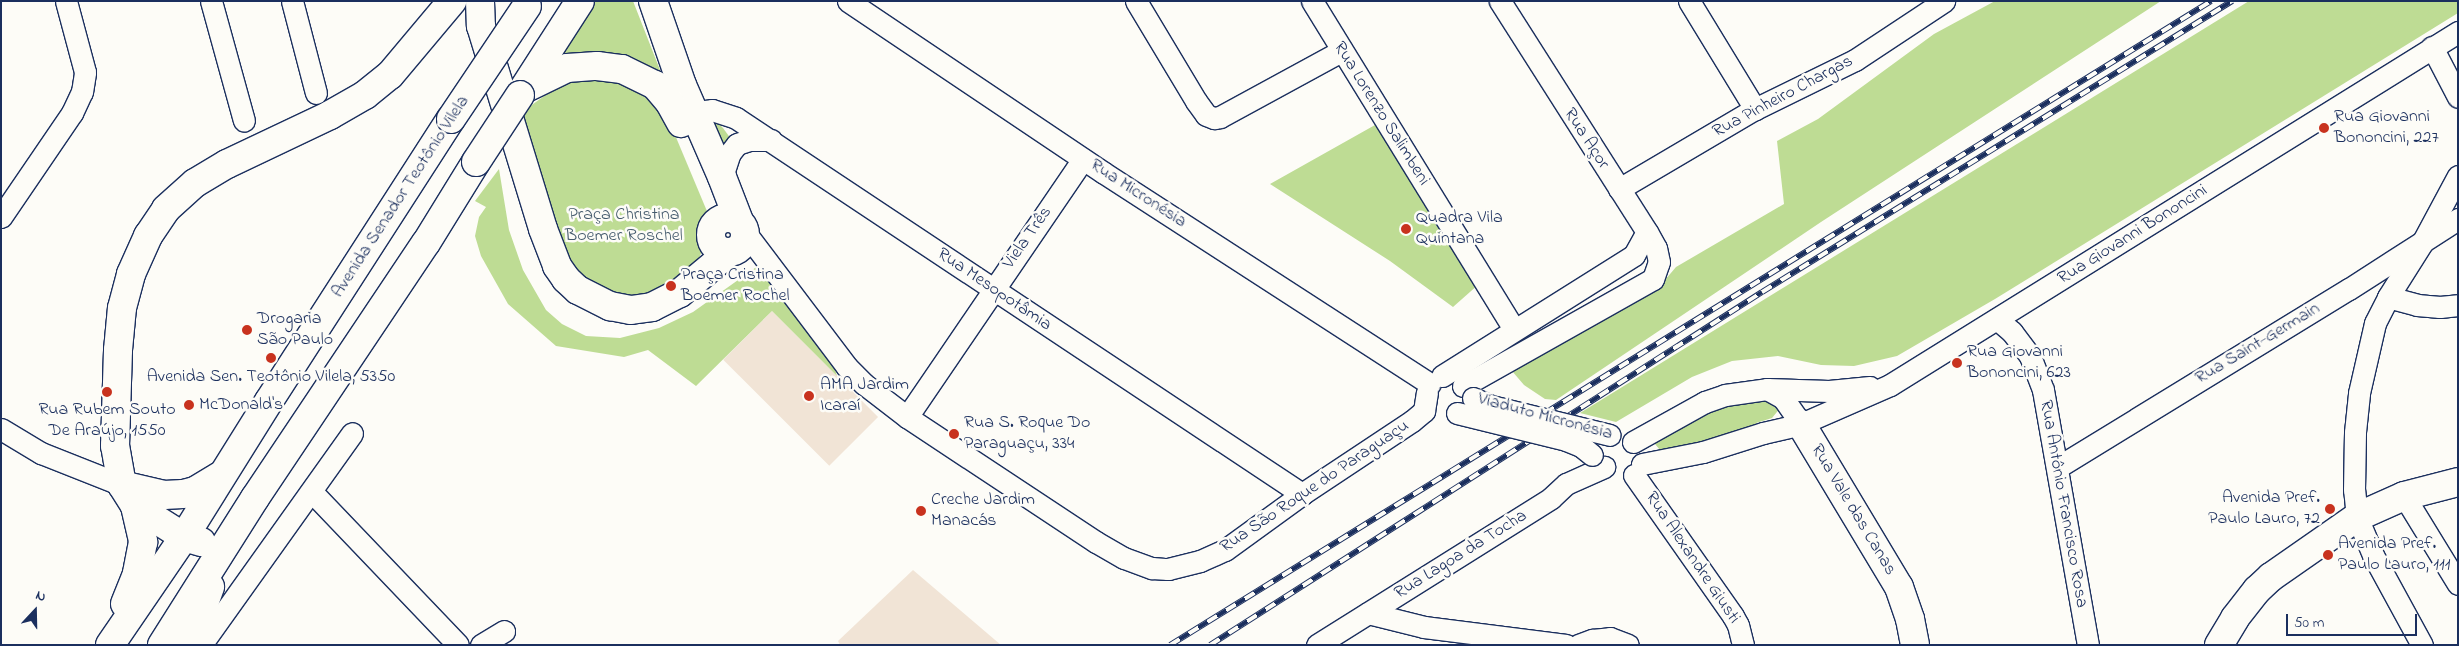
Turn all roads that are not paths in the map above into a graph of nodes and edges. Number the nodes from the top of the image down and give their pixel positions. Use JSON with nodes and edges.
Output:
{"nodes":[{"id":1,"x":66,"y":1,"type":"edge"},
{"id":2,"x":210,"y":1,"type":"edge"},
{"id":3,"x":292,"y":1,"type":"edge"},
{"id":4,"x":580,"y":1,"type":"edge"},
{"id":5,"x":653,"y":1,"type":"edge"},
{"id":6,"x":848,"y":1,"type":"edge"},
{"id":7,"x":1136,"y":1,"type":"edge"},
{"id":8,"x":1312,"y":1,"type":"edge"},
{"id":9,"x":1500,"y":1,"type":"edge"},
{"id":10,"x":1689,"y":1,"type":"edge"},
{"id":11,"x":1944,"y":1,"type":"edge"},
{"id":12,"x":451,"y":2,"type":"edge"},
{"id":13,"x":528,"y":3,"type":"edge"},
{"id":14,"x":481,"y":14,"type":"edge"},
{"id":15,"x":2458,"y":32,"type":"edge"},
{"id":16,"x":2432,"y":48,"type":"junction"},
{"id":17,"x":1341,"y":52,"type":"junction"},
{"id":18,"x":522,"y":92,"type":"junction"},
{"id":19,"x":316,"y":93,"type":"dead end"},
{"id":20,"x":2458,"y":96,"type":"edge"},
{"id":21,"x":1755,"y":109,"type":"junction"},
{"id":22,"x":688,"y":119,"type":"junction"},
{"id":23,"x":244,"y":121,"type":"dead end"},
{"id":24,"x":772,"y":140,"type":"junction"},
{"id":25,"x":1083,"y":159,"type":"junction"},
{"id":26,"x":2458,"y":176,"type":"edge"},
{"id":27,"x":722,"y":177,"type":"junction"},
{"id":28,"x":1619,"y":189,"type":"junction"},
{"id":29,"x":1,"y":217,"type":"edge"},
{"id":30,"x":2458,"y":219,"type":"edge"},
{"id":31,"x":1647,"y":232,"type":"junction"},
{"id":32,"x":728,"y":234,"type":"junction"},
{"id":33,"x":2422,"y":243,"type":"junction"},
{"id":34,"x":993,"y":290,"type":"junction"},
{"id":35,"x":2388,"y":296,"type":"junction"},
{"id":36,"x":2458,"y":305,"type":"edge"},
{"id":37,"x":1997,"y":319,"type":"junction"},
{"id":38,"x":1514,"y":329,"type":"junction"},
{"id":39,"x":1433,"y":384,"type":"junction"},
{"id":40,"x":1890,"y":385,"type":"junction"},
{"id":41,"x":1767,"y":389,"type":"junction"},
{"id":42,"x":1467,"y":392,"type":"junction"},
{"id":43,"x":1454,"y":412,"type":"junction"},
{"id":44,"x":907,"y":417,"type":"junction"},
{"id":45,"x":1802,"y":424,"type":"junction"},
{"id":46,"x":1,"y":428,"type":"edge"},
{"id":47,"x":352,"y":433,"type":"dead end"},
{"id":48,"x":1623,"y":439,"type":"junction"},
{"id":49,"x":1615,"y":467,"type":"junction"},
{"id":50,"x":2058,"y":467,"type":"junction"},
{"id":51,"x":221,"y":476,"type":"junction"},
{"id":52,"x":2458,"y":482,"type":"edge"},
{"id":53,"x":312,"y":492,"type":"junction"},
{"id":54,"x":1302,"y":494,"type":"junction"},
{"id":55,"x":129,"y":495,"type":"junction"},
{"id":56,"x":2404,"y":496,"type":"junction"},
{"id":57,"x":2357,"y":517,"type":"junction"},
{"id":58,"x":184,"y":537,"type":"junction"},
{"id":59,"x":223,"y":548,"type":"junction"},
{"id":60,"x":2458,"y":584,"type":"edge"},
{"id":61,"x":141,"y":600,"type":"junction"},
{"id":62,"x":1368,"y":614,"type":"junction"},
{"id":63,"x":504,"y":631,"type":"dead end"},
{"id":64,"x":192,"y":633,"type":"edge"},
{"id":65,"x":2226,"y":641,"type":"edge"},
{"id":66,"x":109,"y":645,"type":"edge"},
{"id":67,"x":162,"y":645,"type":"edge"},
{"id":68,"x":458,"y":645,"type":"edge"},
{"id":69,"x":480,"y":645,"type":"edge"},
{"id":70,"x":1317,"y":645,"type":"edge"},
{"id":71,"x":1566,"y":645,"type":"edge"},
{"id":72,"x":1578,"y":645,"type":"edge"},
{"id":73,"x":1628,"y":645,"type":"edge"},
{"id":74,"x":1743,"y":645,"type":"edge"},
{"id":75,"x":1915,"y":645,"type":"edge"},
{"id":76,"x":2088,"y":645,"type":"edge"},
{"id":77,"x":2422,"y":645,"type":"edge"}],
"edges":[{"from":1,"to":29,"type":"street"},
{"from":2,"to":23,"type":"street"},
{"from":3,"to":19,"type":"street"},
{"from":4,"to":18,"type":"main road"},
{"from":5,"to":22,"type":"main road","name":"Rua São Roque do Paraguaçu"},
{"from":6,"to":25,"type":"street","name":"Rua Micronésia"},
{"from":7,"to":17,"type":"street"},
{"from":8,"to":17,"type":"street","name":"Rua Lorenzo Salimbeni"},
{"from":9,"to":28,"type":"street","name":"Rua Açor"},
{"from":10,"to":21,"type":"street"},
{"from":11,"to":21,"type":"street","name":"Rua Pinheiro Chargas"},
{"from":12,"to":14,"type":"main road"},
{"from":12,"to":55,"type":"main road"},
{"from":13,"to":51,"type":"main road","name":"Avenida Senador Teotônio Vilela","bridge":true},
{"from":14,"to":32,"type":"main road"},
{"from":15,"to":16,"type":"street","name":"Rua Giovanni Bononcini"},
{"from":16,"to":20,"type":"street"},
{"from":16,"to":37,"type":"street","name":"Rua Giovanni Bononcini"},
{"from":17,"to":38,"type":"street","name":"Rua Lorenzo Salimbeni"},
{"from":18,"to":22,"type":"main road"},
{"from":18,"to":59,"type":"main road","bridge":true},
{"from":21,"to":28,"type":"street","name":"Rua Pinheiro Chargas"},
{"from":22,"to":24,"type":"street","name":"Rua Mesopotâmia"},
{"from":22,"to":27,"type":"main road","name":"Rua São Roque do Paraguaçu"},
{"from":22,"to":32,"type":"main road"},
{"from":24,"to":27,"type":"street"},
{"from":24,"to":34,"type":"street","name":"Rua Mesopotâmia"},
{"from":25,"to":34,"type":"street","name":"Viela Três"},
{"from":25,"to":39,"type":"street","name":"Rua Micronésia"},
{"from":26,"to":33,"type":"street"},
{"from":27,"to":32,"type":"main road","name":"Rua São Roque do Paraguaçu"},
{"from":28,"to":31,"type":"street","name":"Rua Açor"},
{"from":30,"to":33,"type":"street","name":"Rua Saint-Germain"},
{"from":31,"to":38,"type":"street"},
{"from":31,"to":42,"type":"street","name":"Rua Açor"},
{"from":32,"to":44,"type":"street","name":"Rua São Roque do Paraguaçu"},
{"from":33,"to":35,"type":"street"},
{"from":33,"to":50,"type":"street","name":"Rua Saint-Germain"},
{"from":34,"to":44,"type":"street","name":"Viela Três"},
{"from":34,"to":54,"type":"street","name":"Rua Mesopotâmia"},
{"from":35,"to":36,"type":"street"},
{"from":35,"to":57,"type":"street"},
{"from":37,"to":40,"type":"street","name":"Rua Giovanni Bononcini"},
{"from":37,"to":50,"type":"street","name":"Rua Antônio Francisco Rosa"},
{"from":38,"to":39,"type":"street"},
{"from":39,"to":42,"type":"street"},
{"from":39,"to":43,"type":"street"},
{"from":39,"to":54,"type":"street","name":"Rua São Roque do Paraguaçu"},
{"from":40,"to":41,"type":"street"},
{"from":40,"to":45,"type":"street","name":"Rua Giovanni Bononcini"},
{"from":41,"to":45,"type":"street","name":"Rua Vale das Canas"},
{"from":41,"to":48,"type":"street"},
{"from":42,"to":43,"type":"street"},
{"from":42,"to":48,"type":"street","name":"Viaduto Micronésia","bridge":true},
{"from":43,"to":49,"type":"street","name":"Viaduto Micronésia","bridge":true},
{"from":44,"to":54,"type":"street","name":"Rua São Roque do Paraguaçu"},
{"from":45,"to":49,"type":"street"},
{"from":45,"to":75,"type":"main road","name":"Rua Vale das Canas"},
{"from":46,"to":55,"type":"street"},
{"from":47,"to":53,"type":"street"},
{"from":48,"to":49,"type":"street"},
{"from":48,"to":49,"type":"street"},
{"from":49,"to":62,"type":"street","name":"Rua Lagoa da Tocha"},
{"from":49,"to":74,"type":"street","name":"Rua Alexandre Giusti"},
{"from":50,"to":76,"type":"street","name":"Rua Antônio Francisco Rosa"},
{"from":51,"to":55,"type":"main road"},
{"from":51,"to":58,"type":"main road","name":"Avenida Senador Teotônio Vilela"},
{"from":52,"to":56,"type":"main road"},
{"from":53,"to":64,"type":"street"},
{"from":53,"to":68,"type":"street"},
{"from":55,"to":58,"type":"main road"},
{"from":55,"to":66,"type":"main road"},
{"from":56,"to":57,"type":"main road"},
{"from":56,"to":60,"type":"street"},
{"from":57,"to":65,"type":"main road"},
{"from":57,"to":77,"type":"street"},
{"from":58,"to":59,"type":"main road"},
{"from":58,"to":61,"type":"main road","name":"Avenida Senador Teotônio Vilela"},
{"from":59,"to":64,"type":"main road"},
{"from":61,"to":64,"type":"main road"},
{"from":61,"to":66,"type":"main road","name":"Avenida Senador Teotônio Vilela"},
{"from":62,"to":70,"type":"street","name":"Rua Lagoa da Tocha"},
{"from":62,"to":71,"type":"street"},
{"from":63,"to":69,"type":"street"},
{"from":64,"to":67,"type":"main road"},
{"from":72,"to":73,"type":"street"}]}
